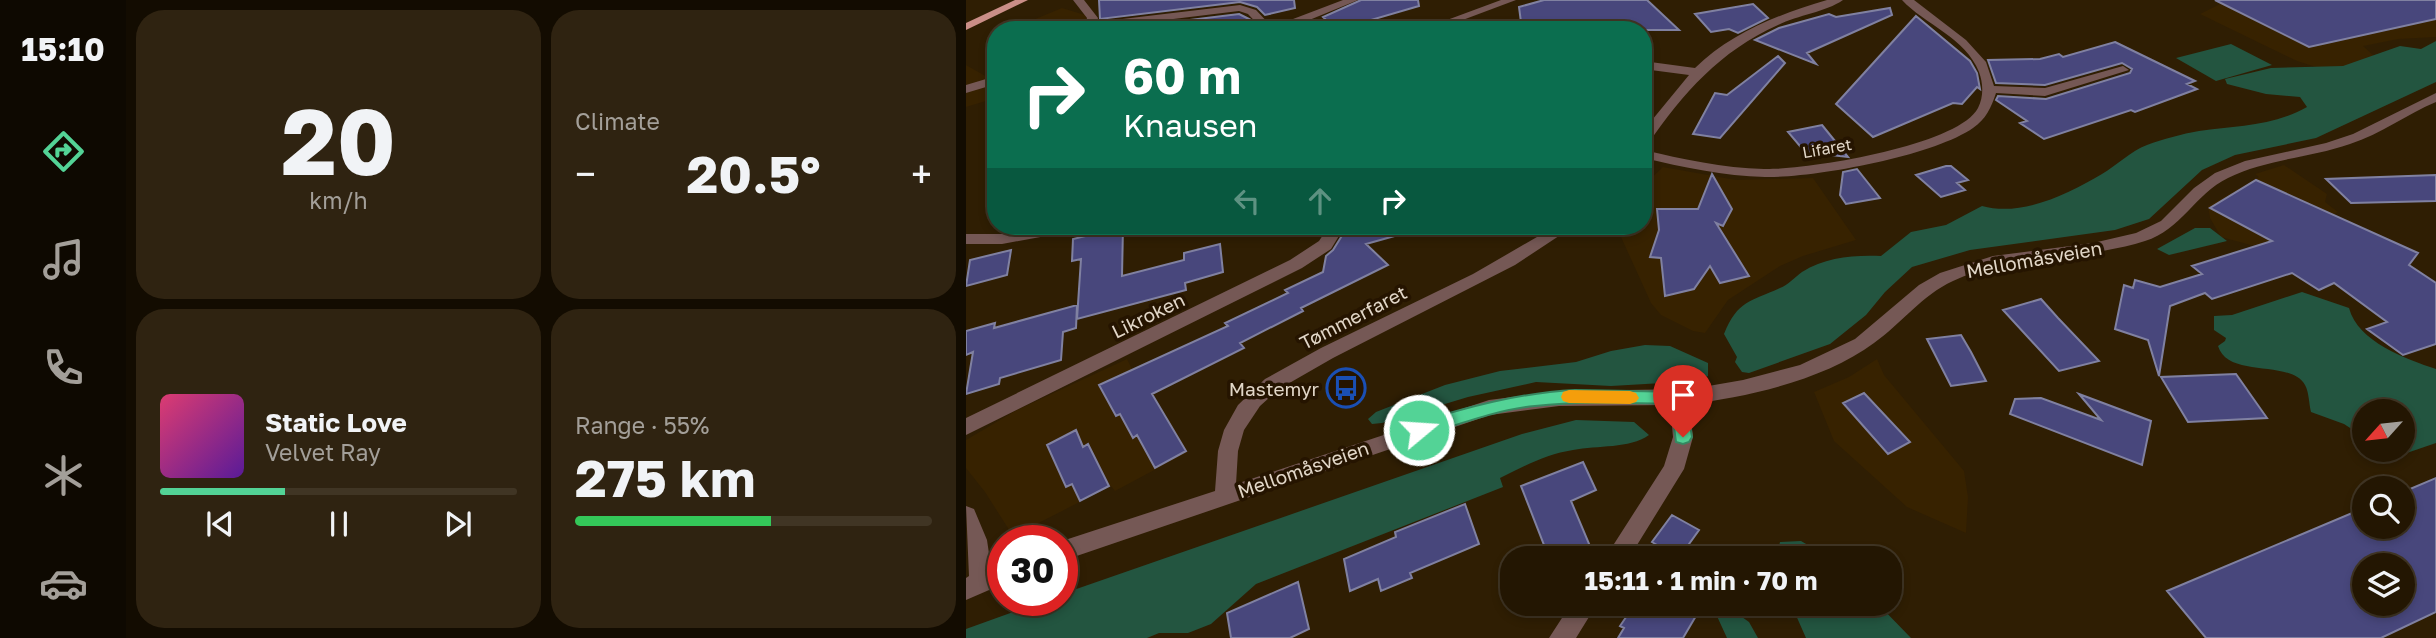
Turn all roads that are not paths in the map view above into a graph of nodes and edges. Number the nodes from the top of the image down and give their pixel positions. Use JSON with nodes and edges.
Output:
{"nodes":[{"id":1,"x":1023,"y":0,"type":"edge"},
{"id":2,"x":1078,"y":0,"type":"edge"},
{"id":3,"x":1353,"y":0,"type":"edge"},
{"id":4,"x":1511,"y":0,"type":"edge"},
{"id":5,"x":1838,"y":0,"type":"edge"},
{"id":6,"x":1907,"y":0,"type":"edge"},
{"id":7,"x":1091,"y":21,"type":"edge"},
{"id":8,"x":1142,"y":21,"type":"edge"},
{"id":9,"x":1262,"y":21,"type":"edge"},
{"id":10,"x":1296,"y":21,"type":"edge"},
{"id":11,"x":1451,"y":21,"type":"edge"},
{"id":12,"x":966,"y":27,"type":"edge"},
{"id":13,"x":1652,"y":66,"type":"edge"},
{"id":14,"x":2123,"y":70,"type":"dead end"},
{"id":15,"x":1695,"y":72,"type":"junction"},
{"id":16,"x":987,"y":83,"type":"edge"},
{"id":17,"x":966,"y":89,"type":"edge"},
{"id":18,"x":1989,"y":89,"type":"junction"},
{"id":19,"x":2436,"y":97,"type":"edge"},
{"id":20,"x":1652,"y":128,"type":"edge"},
{"id":21,"x":1652,"y":156,"type":"edge"},
{"id":22,"x":1024,"y":235,"type":"edge"},
{"id":23,"x":1331,"y":235,"type":"edge"},
{"id":24,"x":1552,"y":235,"type":"edge"},
{"id":25,"x":966,"y":239,"type":"edge"},
{"id":26,"x":1679,"y":397,"type":"junction"},
{"id":27,"x":966,"y":427,"type":"edge"},
{"id":28,"x":1225,"y":496,"type":"junction"},
{"id":29,"x":966,"y":516,"type":"edge"},
{"id":30,"x":1078,"y":546,"type":"edge"},
{"id":31,"x":1624,"y":546,"type":"edge"},
{"id":32,"x":983,"y":581,"type":"edge"},
{"id":33,"x":1577,"y":616,"type":"edge"},
{"id":34,"x":1561,"y":638,"type":"edge"}],
"edges":[{"from":1,"to":12,"type":"main road"},
{"from":2,"to":7,"type":"street"},
{"from":3,"to":10,"type":"street"},
{"from":4,"to":11,"type":"street"},
{"from":5,"to":15,"type":"street"},
{"from":6,"to":18,"type":"street"},
{"from":8,"to":9,"type":"street"},
{"from":13,"to":15,"type":"street"},
{"from":14,"to":18,"type":"street"},
{"from":15,"to":20,"type":"street"},
{"from":16,"to":17,"type":"street"},
{"from":18,"to":21,"type":"street","name":"Lifaret"},
{"from":19,"to":26,"type":"street","name":"Mellomåsveien"},
{"from":22,"to":25,"type":"street"},
{"from":23,"to":27,"type":"street","name":"Likroken"},
{"from":24,"to":28,"type":"street","name":"Tømmerfaret"},
{"from":26,"to":28,"type":"street","name":"Mellomåsveien"},
{"from":26,"to":31,"type":"street"},
{"from":28,"to":30,"type":"street","name":"Mellomåsveien"},
{"from":29,"to":32,"type":"street"},
{"from":33,"to":34,"type":"street"}]}
